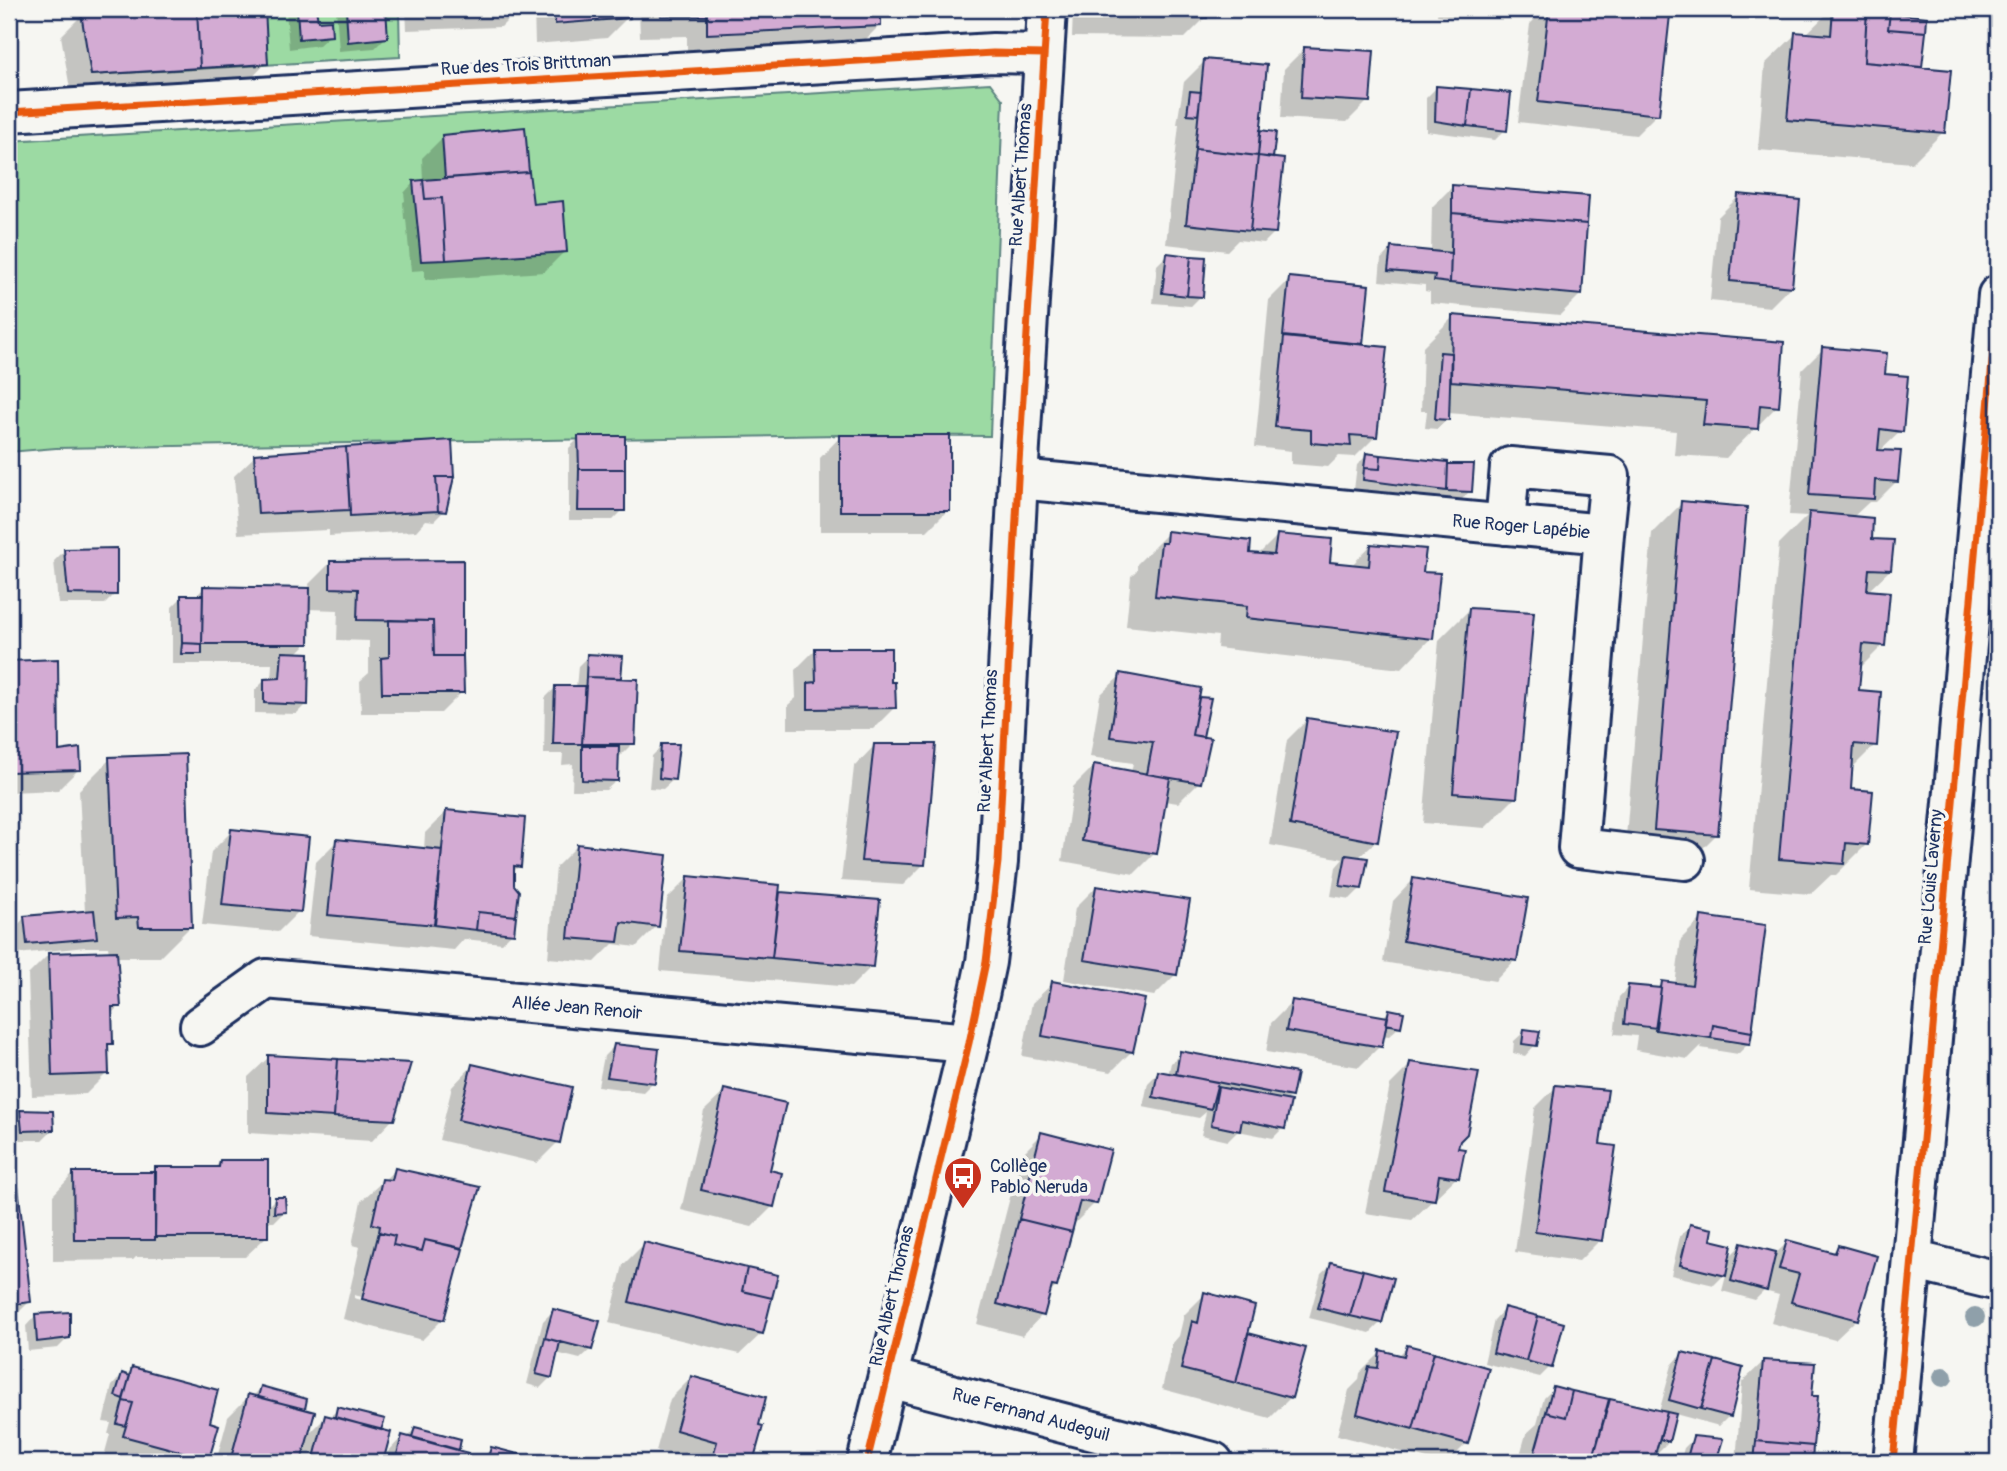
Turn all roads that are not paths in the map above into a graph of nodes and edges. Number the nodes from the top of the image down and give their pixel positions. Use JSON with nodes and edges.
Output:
{"nodes":[{"id":1,"x":1047,"y":9,"type":"edge"},
{"id":2,"x":1044,"y":54,"type":"junction"},
{"id":3,"x":9,"y":113,"type":"edge"},
{"id":4,"x":1998,"y":295,"type":"edge"},
{"id":5,"x":1018,"y":479,"type":"junction"},
{"id":6,"x":1506,"y":525,"type":"junction"},
{"id":7,"x":1605,"y":534,"type":"junction"},
{"id":8,"x":1685,"y":860,"type":"dead end"},
{"id":9,"x":200,"y":1026,"type":"dead end"},
{"id":10,"x":969,"y":1043,"type":"junction"},
{"id":11,"x":1912,"y":1260,"type":"junction"},
{"id":12,"x":1998,"y":1281,"type":"edge"},
{"id":13,"x":889,"y":1378,"type":"junction"},
{"id":14,"x":867,"y":1462,"type":"edge"},
{"id":15,"x":1213,"y":1462,"type":"edge"},
{"id":16,"x":1893,"y":1462,"type":"edge"}],
"edges":[{"from":1,"to":2,"type":"street","name":"Rue Albert Thomas"},
{"from":2,"to":3,"type":"street","name":"Rue des Trois Brittman"},
{"from":2,"to":5,"type":"street","name":"Rue Albert Thomas"},
{"from":4,"to":11,"type":"street","name":"Rue Louis Laverny"},
{"from":5,"to":6,"type":"street","name":"Rue Roger Lapébie"},
{"from":5,"to":10,"type":"street","name":"Rue Albert Thomas"},
{"from":6,"to":7,"type":"street","name":"Rue Roger Lapébie"},
{"from":6,"to":7,"type":"street"},
{"from":7,"to":8,"type":"street","name":"Rue Roger Lapébie"},
{"from":9,"to":10,"type":"street","name":"Allée Jean Renoir"},
{"from":10,"to":13,"type":"street","name":"Rue Albert Thomas"},
{"from":11,"to":12,"type":"street"},
{"from":11,"to":16,"type":"street","name":"Rue Louis Laverny"},
{"from":13,"to":14,"type":"street","name":"Rue Albert Thomas"},
{"from":13,"to":15,"type":"street","name":"Rue Fernand Audeguil"}]}
